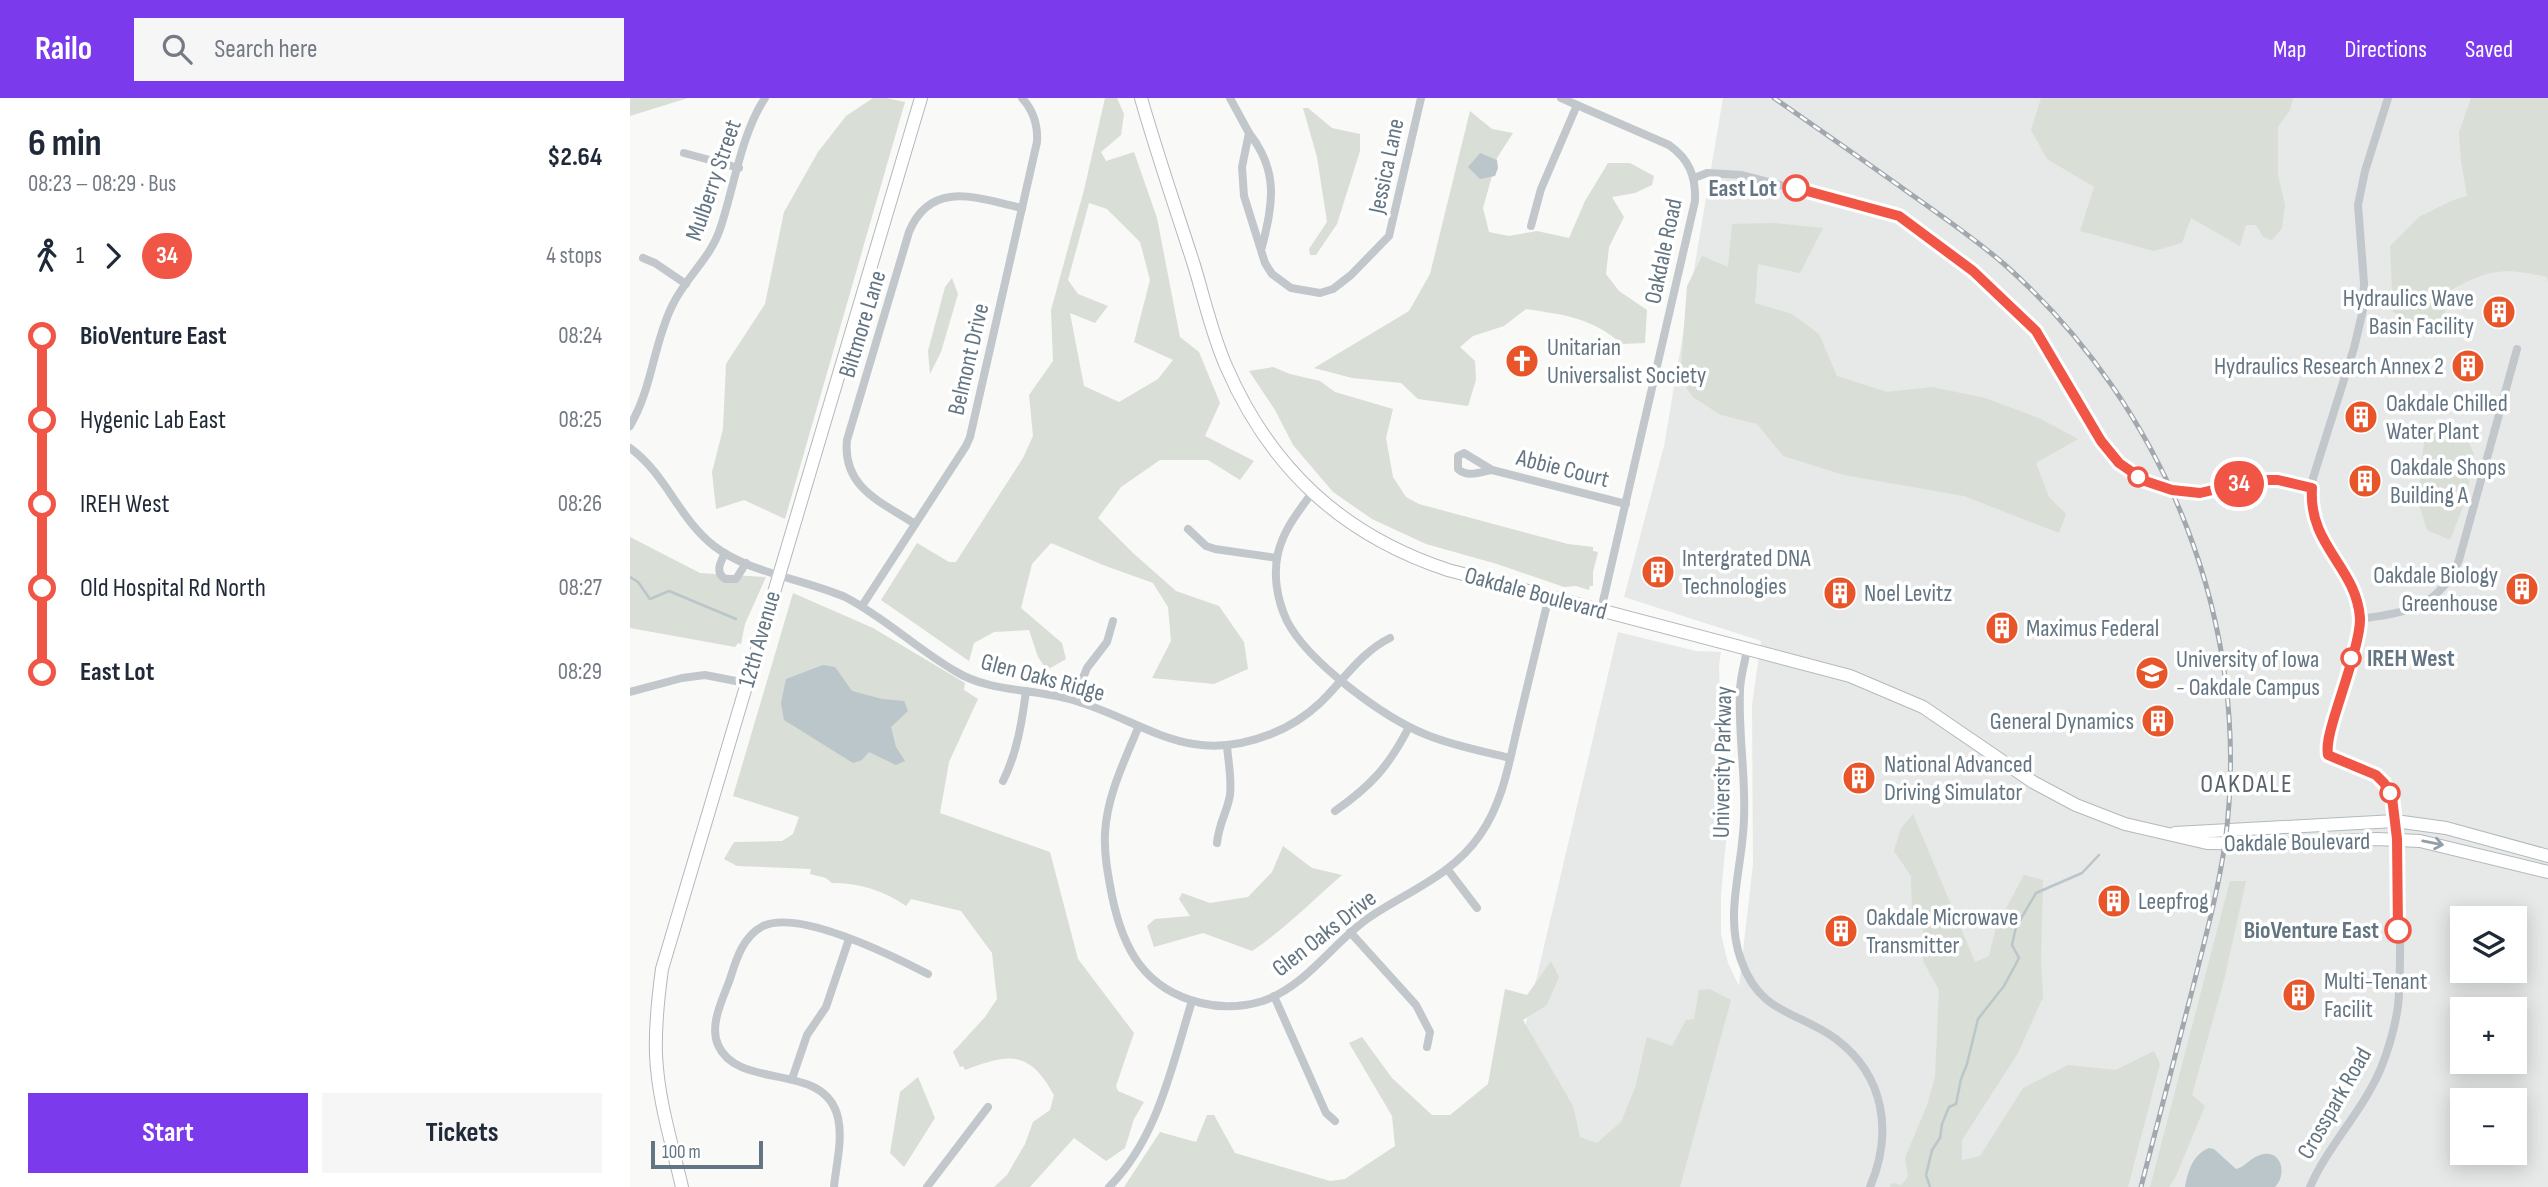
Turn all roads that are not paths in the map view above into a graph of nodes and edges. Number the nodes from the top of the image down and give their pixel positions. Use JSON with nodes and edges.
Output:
{"nodes":[{"id":1,"x":765,"y":98,"type":"edge"},
{"id":2,"x":921,"y":98,"type":"edge"},
{"id":3,"x":1022,"y":98,"type":"edge"},
{"id":4,"x":1141,"y":98,"type":"edge"},
{"id":5,"x":1230,"y":98,"type":"edge"},
{"id":6,"x":1561,"y":98,"type":"edge"},
{"id":7,"x":2388,"y":98,"type":"edge"},
{"id":8,"x":1418,"y":99,"type":"edge"},
{"id":9,"x":1577,"y":105,"type":"junction"},
{"id":10,"x":1249,"y":133,"type":"junction"},
{"id":11,"x":684,"y":153,"type":"dead end"},
{"id":12,"x":738,"y":168,"type":"junction"},
{"id":13,"x":1694,"y":178,"type":"junction"},
{"id":14,"x":1022,"y":208,"type":"junction"},
{"id":15,"x":1531,"y":226,"type":"dead end"},
{"id":16,"x":1262,"y":247,"type":"junction"},
{"id":17,"x":643,"y":258,"type":"dead end"},
{"id":18,"x":686,"y":284,"type":"junction"},
{"id":19,"x":2517,"y":349,"type":"dead end"},
{"id":20,"x":630,"y":426,"type":"edge"},
{"id":21,"x":630,"y":448,"type":"edge"},
{"id":22,"x":1492,"y":470,"type":"dead end"},
{"id":23,"x":2312,"y":488,"type":"junction"},
{"id":24,"x":1312,"y":493,"type":"junction"},
{"id":25,"x":1626,"y":505,"type":"junction"},
{"id":26,"x":915,"y":524,"type":"junction"},
{"id":27,"x":1188,"y":529,"type":"dead end"},
{"id":28,"x":725,"y":553,"type":"junction"},
{"id":29,"x":1277,"y":558,"type":"junction"},
{"id":30,"x":746,"y":563,"type":"junction"},
{"id":31,"x":778,"y":573,"type":"junction"},
{"id":32,"x":1549,"y":596,"type":"junction"},
{"id":33,"x":862,"y":606,"type":"junction"},
{"id":34,"x":1601,"y":610,"type":"junction"},
{"id":35,"x":2360,"y":620,"type":"junction"},
{"id":36,"x":1113,"y":621,"type":"dead end"},
{"id":37,"x":1390,"y":638,"type":"dead end"},
{"id":38,"x":1747,"y":649,"type":"junction"},
{"id":39,"x":1342,"y":680,"type":"junction"},
{"id":40,"x":746,"y":683,"type":"junction"},
{"id":41,"x":1026,"y":691,"type":"junction"},
{"id":42,"x":630,"y":692,"type":"edge"},
{"id":43,"x":1074,"y":701,"type":"junction"},
{"id":44,"x":1409,"y":727,"type":"junction"},
{"id":45,"x":1138,"y":728,"type":"junction"},
{"id":46,"x":1227,"y":744,"type":"junction"},
{"id":47,"x":1510,"y":758,"type":"junction"},
{"id":48,"x":1003,"y":781,"type":"dead end"},
{"id":49,"x":1335,"y":811,"type":"dead end"},
{"id":50,"x":2395,"y":821,"type":"junction"},
{"id":51,"x":2170,"y":834,"type":"junction"},
{"id":52,"x":2397,"y":839,"type":"junction"},
{"id":53,"x":1217,"y":843,"type":"dead end"},
{"id":54,"x":2548,"y":856,"type":"edge"},
{"id":55,"x":1448,"y":870,"type":"junction"},
{"id":56,"x":2548,"y":872,"type":"edge"},
{"id":57,"x":1477,"y":908,"type":"dead end"},
{"id":58,"x":1350,"y":932,"type":"junction"},
{"id":59,"x":849,"y":939,"type":"junction"},
{"id":60,"x":928,"y":974,"type":"dead end"},
{"id":61,"x":1274,"y":996,"type":"junction"},
{"id":62,"x":1192,"y":1001,"type":"junction"},
{"id":63,"x":1427,"y":1047,"type":"dead end"},
{"id":64,"x":792,"y":1079,"type":"junction"},
{"id":65,"x":988,"y":1107,"type":"dead end"},
{"id":66,"x":1335,"y":1121,"type":"dead end"},
{"id":67,"x":681,"y":1187,"type":"edge"},
{"id":68,"x":834,"y":1187,"type":"edge"},
{"id":69,"x":927,"y":1187,"type":"edge"},
{"id":70,"x":1110,"y":1187,"type":"edge"},
{"id":71,"x":1870,"y":1187,"type":"edge"},
{"id":72,"x":2310,"y":1187,"type":"edge"}],
"edges":[{"from":1,"to":12,"type":"street","name":"Mulberry Street"},
{"from":2,"to":31,"type":"main road","name":"12th Avenue"},
{"from":3,"to":14,"type":"street","name":"Belmont Drive"},
{"from":4,"to":24,"type":"main road","name":"Oakdale Boulevard"},
{"from":5,"to":10,"type":"street"},
{"from":6,"to":9,"type":"street","name":"Oakdale Road"},
{"from":7,"to":23,"type":"street","name":"Crosspark Road"},
{"from":8,"to":16,"type":"street","name":"Jessica Lane"},
{"from":9,"to":13,"type":"street","name":"Oakdale Road"},
{"from":9,"to":15,"type":"street"},
{"from":10,"to":16,"type":"street","name":"Jessica Lane"},
{"from":10,"to":16,"type":"street"},
{"from":11,"to":12,"type":"street"},
{"from":12,"to":18,"type":"street","name":"Mulberry Street"},
{"from":13,"to":23,"type":"street"},
{"from":13,"to":25,"type":"street","name":"Oakdale Road"},
{"from":14,"to":26,"type":"street","name":"Belmont Drive"},
{"from":14,"to":26,"type":"street","name":"Biltmore Lane"},
{"from":17,"to":18,"type":"street"},
{"from":18,"to":20,"type":"street","name":"Mulberry Street"},
{"from":19,"to":35,"type":"street"},
{"from":21,"to":28,"type":"street","name":"Glen Oaks Ridge"},
{"from":22,"to":25,"type":"street","name":"Abbie Court"},
{"from":23,"to":35,"type":"street","name":"Crosspark Road"},
{"from":24,"to":29,"type":"street"},
{"from":24,"to":32,"type":"main road","name":"Oakdale Boulevard"},
{"from":25,"to":34,"type":"street","name":"Oakdale Road"},
{"from":26,"to":33,"type":"street","name":"Belmont Drive"},
{"from":27,"to":29,"type":"street"},
{"from":28,"to":30,"type":"street","name":"Glen Oaks Ridge"},
{"from":28,"to":30,"type":"street"},
{"from":29,"to":39,"type":"street"},
{"from":30,"to":31,"type":"street","name":"Glen Oaks Ridge"},
{"from":31,"to":33,"type":"street","name":"Glen Oaks Ridge"},
{"from":31,"to":40,"type":"main road","name":"12th Avenue"},
{"from":32,"to":34,"type":"main road","name":"Oakdale Boulevard"},
{"from":32,"to":47,"type":"street","name":"Glen Oaks Drive"},
{"from":33,"to":41,"type":"street","name":"Glen Oaks Ridge"},
{"from":34,"to":38,"type":"main road","name":"Oakdale Boulevard"},
{"from":35,"to":50,"type":"street","name":"Crosspark Road"},
{"from":36,"to":43,"type":"street"},
{"from":37,"to":39,"type":"street","name":"Glen Oaks Ridge"},
{"from":38,"to":51,"type":"main road","name":"Oakdale Boulevard"},
{"from":38,"to":71,"type":"street","name":"University Parkway"},
{"from":39,"to":44,"type":"street"},
{"from":39,"to":46,"type":"street","name":"Glen Oaks Ridge"},
{"from":40,"to":42,"type":"street"},
{"from":40,"to":67,"type":"main road","name":"12th Avenue"},
{"from":41,"to":43,"type":"street","name":"Glen Oaks Ridge"},
{"from":41,"to":48,"type":"street"},
{"from":43,"to":45,"type":"street","name":"Glen Oaks Ridge"},
{"from":44,"to":47,"type":"street"},
{"from":44,"to":49,"type":"street"},
{"from":45,"to":46,"type":"street","name":"Glen Oaks Ridge"},
{"from":45,"to":62,"type":"street","name":"Glen Oaks Drive"},
{"from":46,"to":53,"type":"street"},
{"from":47,"to":55,"type":"street","name":"Glen Oaks Drive"},
{"from":50,"to":51,"type":"main road","name":"Oakdale Boulevard"},
{"from":50,"to":52,"type":"street","name":"Crosspark Road"},
{"from":50,"to":54,"type":"main road","name":"Oakdale Boulevard"},
{"from":51,"to":52,"type":"main road","name":"Oakdale Boulevard"},
{"from":52,"to":56,"type":"main road","name":"Oakdale Boulevard","one_way":true},
{"from":52,"to":72,"type":"street","name":"Crosspark Road"},
{"from":55,"to":57,"type":"street"},
{"from":55,"to":58,"type":"street","name":"Glen Oaks Drive"},
{"from":58,"to":61,"type":"street","name":"Glen Oaks Drive"},
{"from":58,"to":63,"type":"street"},
{"from":59,"to":60,"type":"street"},
{"from":59,"to":64,"type":"street"},
{"from":59,"to":64,"type":"street"},
{"from":61,"to":62,"type":"street","name":"Glen Oaks Drive"},
{"from":61,"to":66,"type":"street"},
{"from":62,"to":70,"type":"street"},
{"from":64,"to":68,"type":"street"},
{"from":65,"to":69,"type":"street"}]}
